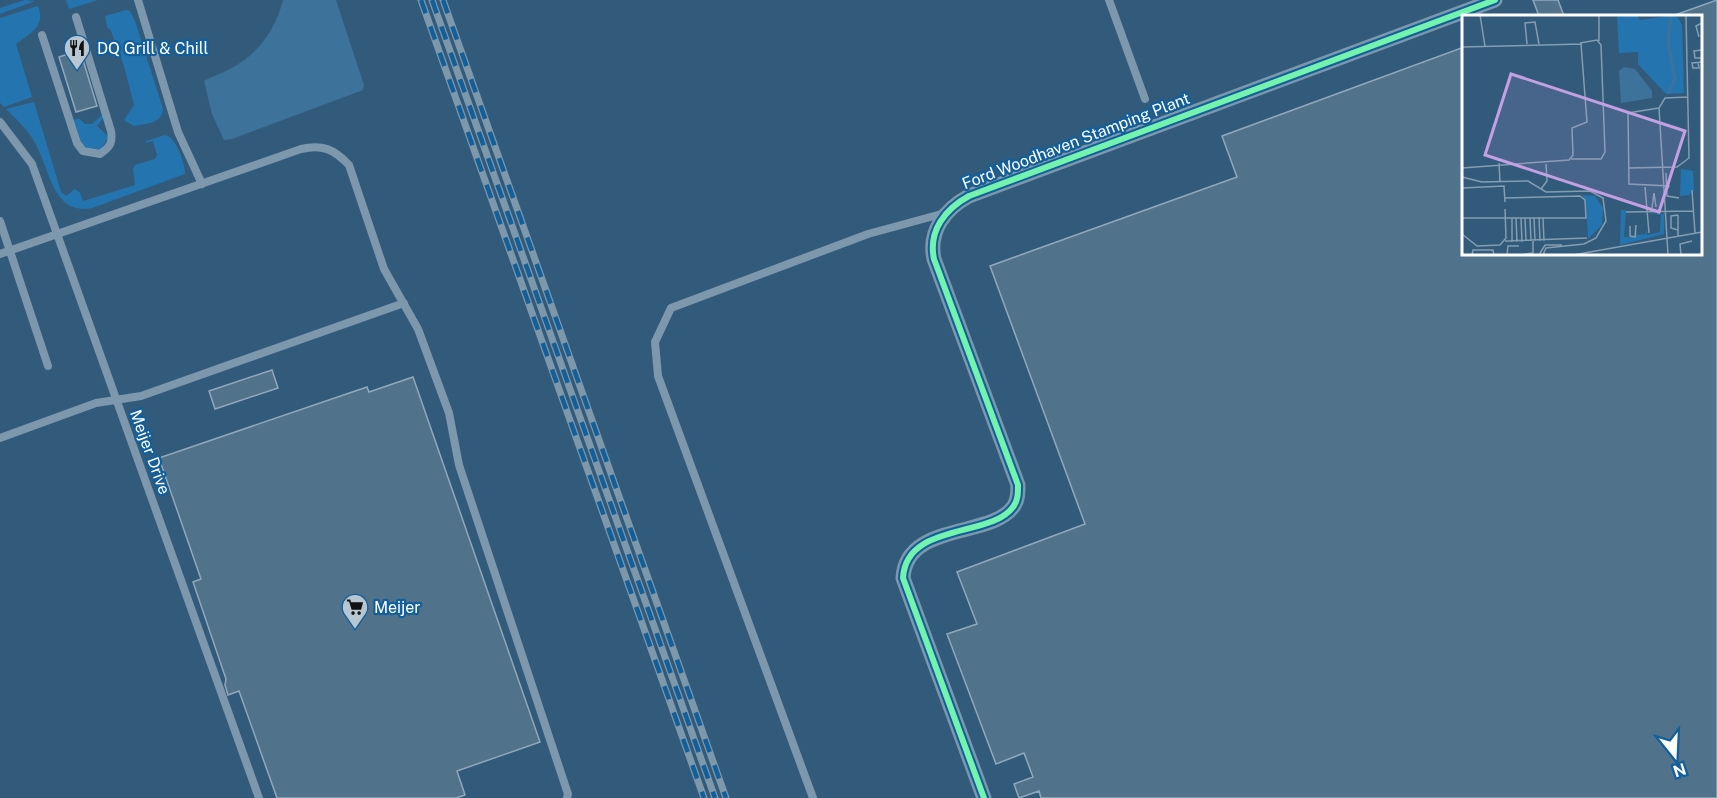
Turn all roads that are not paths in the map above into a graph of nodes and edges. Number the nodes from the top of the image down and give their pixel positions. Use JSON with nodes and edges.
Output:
{"nodes":[{"id":1,"x":138,"y":0,"type":"edge"},
{"id":2,"x":1109,"y":0,"type":"edge"},
{"id":3,"x":1495,"y":0,"type":"edge"},
{"id":4,"x":76,"y":17,"type":"dead end"},
{"id":5,"x":42,"y":35,"type":"dead end"},
{"id":6,"x":1145,"y":99,"type":"dead end"},
{"id":7,"x":0,"y":122,"type":"edge"},
{"id":8,"x":202,"y":184,"type":"junction"},
{"id":9,"x":946,"y":213,"type":"junction"},
{"id":10,"x":0,"y":221,"type":"edge"},
{"id":11,"x":58,"y":236,"type":"junction"},
{"id":12,"x":10,"y":252,"type":"junction"},
{"id":13,"x":0,"y":254,"type":"edge"},
{"id":14,"x":404,"y":303,"type":"junction"},
{"id":15,"x":48,"y":366,"type":"dead end"},
{"id":16,"x":117,"y":399,"type":"junction"},
{"id":17,"x":0,"y":438,"type":"edge"},
{"id":18,"x":259,"y":798,"type":"edge"},
{"id":19,"x":567,"y":798,"type":"edge"},
{"id":20,"x":813,"y":798,"type":"edge"},
{"id":21,"x":984,"y":798,"type":"edge"}],
"edges":[{"from":1,"to":8,"type":"lane"},
{"from":2,"to":6,"type":"lane"},
{"from":3,"to":9,"type":"street","name":"Ford Woodhaven Stamping Plant"},
{"from":4,"to":5,"type":"lane"},
{"from":7,"to":11,"type":"lane","name":"Meijer Drive"},
{"from":8,"to":11,"type":"lane"},
{"from":8,"to":14,"type":"lane"},
{"from":9,"to":20,"type":"lane"},
{"from":9,"to":21,"type":"street","name":"Ford Woodhaven Stamping Plant"},
{"from":10,"to":12,"type":"lane"},
{"from":11,"to":12,"type":"lane"},
{"from":11,"to":16,"type":"lane","name":"Meijer Drive"},
{"from":12,"to":13,"type":"lane"},
{"from":12,"to":15,"type":"lane"},
{"from":14,"to":16,"type":"lane"},
{"from":14,"to":19,"type":"lane"},
{"from":16,"to":17,"type":"lane"},
{"from":16,"to":18,"type":"lane","name":"Meijer Drive"}]}
